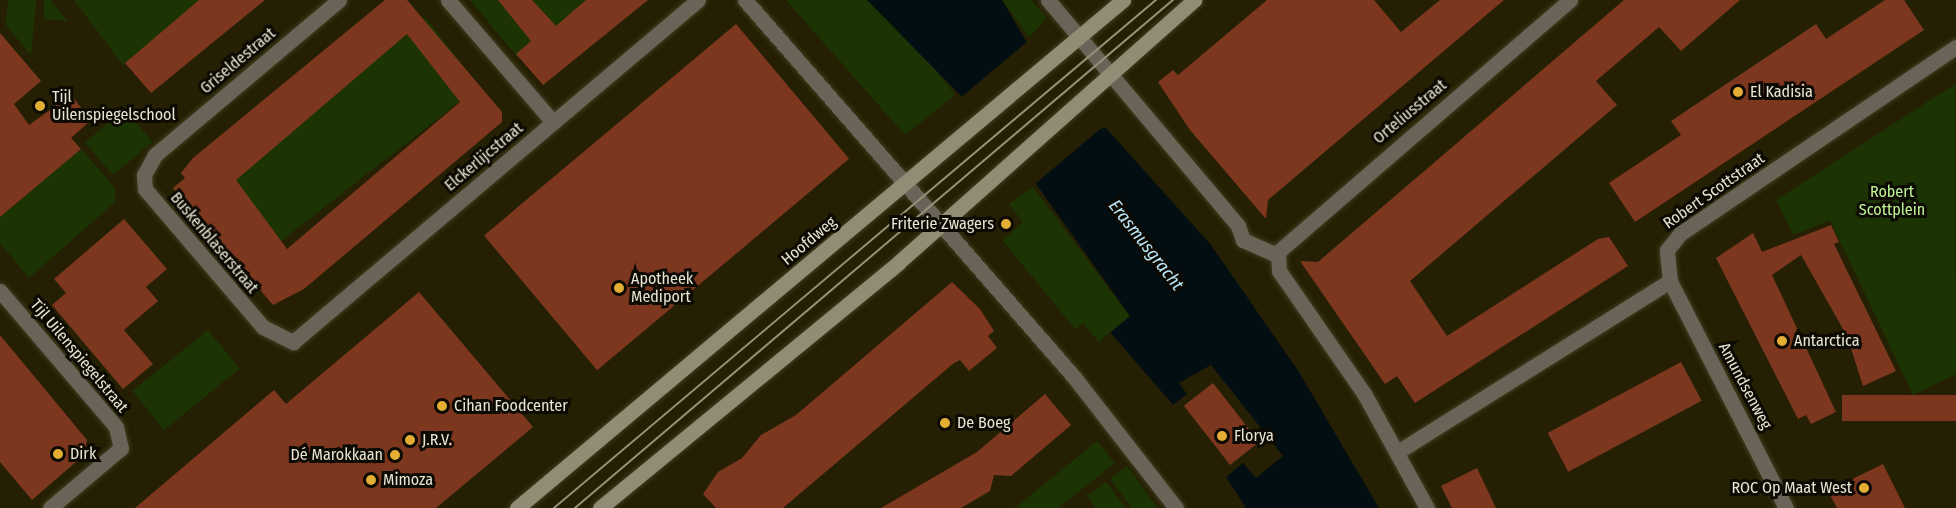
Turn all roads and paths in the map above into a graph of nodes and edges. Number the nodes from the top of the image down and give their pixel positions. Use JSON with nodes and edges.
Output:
{"nodes":[{"id":1,"x":339,"y":0,"type":"edge"},
{"id":2,"x":448,"y":0,"type":"edge"},
{"id":3,"x":698,"y":0,"type":"edge"},
{"id":4,"x":745,"y":0,"type":"edge"},
{"id":5,"x":1048,"y":0,"type":"edge"},
{"id":6,"x":1123,"y":0,"type":"edge"},
{"id":7,"x":1194,"y":0,"type":"edge"},
{"id":8,"x":1570,"y":0,"type":"edge"},
{"id":9,"x":1079,"y":36,"type":"junction"},
{"id":10,"x":1956,"y":47,"type":"edge"},
{"id":11,"x":1114,"y":76,"type":"junction"},
{"id":12,"x":553,"y":122,"type":"junction"},
{"id":13,"x":161,"y":150,"type":"joint"},
{"id":14,"x":907,"y":182,"type":"junction"},
{"id":15,"x":940,"y":225,"type":"junction"},
{"id":16,"x":1277,"y":255,"type":"junction"},
{"id":17,"x":1670,"y":280,"type":"junction"},
{"id":18,"x":0,"y":291,"type":"edge"},
{"id":19,"x":293,"y":342,"type":"joint"},
{"id":20,"x":1400,"y":451,"type":"junction"},
{"id":21,"x":50,"y":508,"type":"edge"},
{"id":22,"x":517,"y":508,"type":"edge"},
{"id":23,"x":600,"y":508,"type":"edge"},
{"id":24,"x":1176,"y":508,"type":"edge"},
{"id":25,"x":1427,"y":508,"type":"edge"},
{"id":26,"x":1786,"y":508,"type":"edge"}],
"edges":[{"from":1,"to":13,"type":"street","name":"Griseldestraat"},
{"from":2,"to":12,"type":"street"},
{"from":3,"to":12,"type":"street","name":"Elckerlijcstraat"},
{"from":4,"to":14,"type":"street"},
{"from":5,"to":9,"type":"street"},
{"from":6,"to":9,"type":"street","name":"Hoofdweg"},
{"from":7,"to":11,"type":"street"},
{"from":8,"to":16,"type":"street","name":"Orteliusstraat"},
{"from":9,"to":11,"type":"street"},
{"from":9,"to":14,"type":"street","name":"Hoofdweg"},
{"from":10,"to":17,"type":"street","name":"Robert Scottstraat"},
{"from":11,"to":15,"type":"street"},
{"from":11,"to":16,"type":"street"},
{"from":12,"to":19,"type":"street","name":"Elckerlijcstraat"},
{"from":13,"to":19,"type":"street","name":"Buskenblaserstraat"},
{"from":14,"to":15,"type":"street"},
{"from":14,"to":22,"type":"street","name":"Hoofdweg"},
{"from":15,"to":23,"type":"street"},
{"from":15,"to":24,"type":"street"},
{"from":16,"to":20,"type":"street"},
{"from":17,"to":20,"type":"street"},
{"from":17,"to":26,"type":"street","name":"Amundsenweg"},
{"from":18,"to":21,"type":"street","name":"Tijl Uilenspiegelstraat"},
{"from":20,"to":25,"type":"street"}]}
